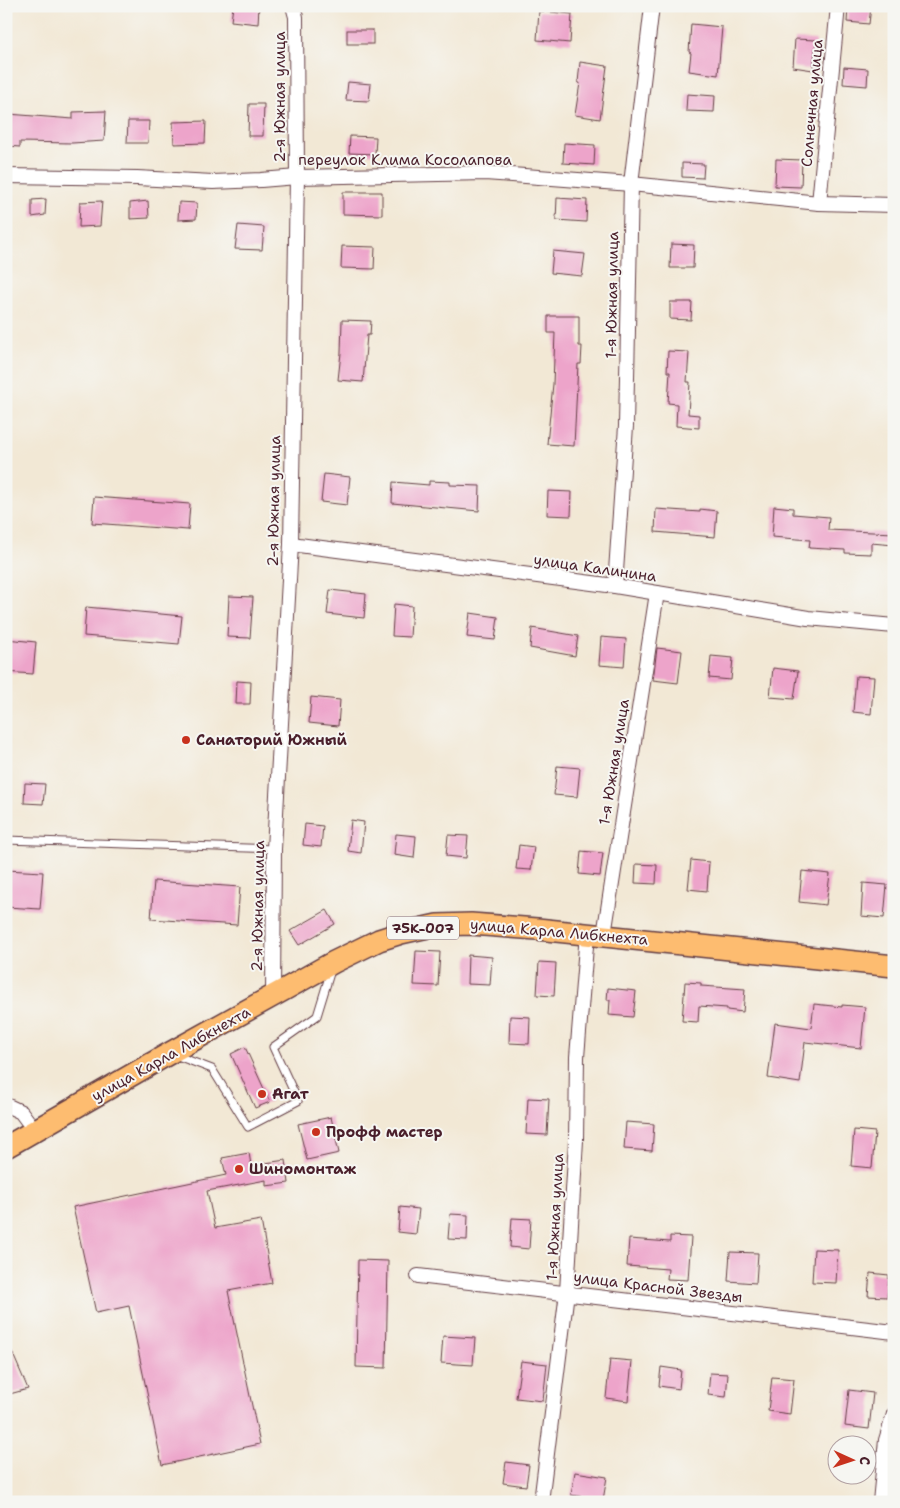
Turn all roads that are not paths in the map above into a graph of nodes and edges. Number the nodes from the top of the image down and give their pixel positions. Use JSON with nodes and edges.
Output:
{"nodes":[{"id":1,"x":294,"y":6,"type":"edge"},
{"id":2,"x":652,"y":6,"type":"edge"},
{"id":3,"x":838,"y":6,"type":"edge"},
{"id":4,"x":6,"y":176,"type":"edge"},
{"id":5,"x":297,"y":177,"type":"junction"},
{"id":6,"x":631,"y":184,"type":"junction"},
{"id":7,"x":818,"y":203,"type":"junction"},
{"id":8,"x":894,"y":205,"type":"edge"},
{"id":9,"x":291,"y":544,"type":"junction"},
{"id":10,"x":615,"y":586,"type":"junction"},
{"id":11,"x":657,"y":593,"type":"junction"},
{"id":12,"x":894,"y":626,"type":"edge"},
{"id":13,"x":6,"y":840,"type":"edge"},
{"id":14,"x":274,"y":849,"type":"junction"},
{"id":15,"x":595,"y":934,"type":"junction"},
{"id":16,"x":334,"y":962,"type":"junction"},
{"id":17,"x":894,"y":966,"type":"edge"},
{"id":18,"x":273,"y":997,"type":"junction"},
{"id":19,"x":170,"y":1053,"type":"junction"},
{"id":20,"x":6,"y":1105,"type":"edge"},
{"id":21,"x":35,"y":1131,"type":"junction"},
{"id":22,"x":6,"y":1147,"type":"edge"},
{"id":23,"x":418,"y":1276,"type":"dead end"},
{"id":24,"x":567,"y":1292,"type":"junction"},
{"id":25,"x":894,"y":1332,"type":"edge"},
{"id":26,"x":894,"y":1414,"type":"edge"},
{"id":27,"x":541,"y":1502,"type":"edge"},
{"id":28,"x":880,"y":1502,"type":"edge"}],
"edges":[{"from":1,"to":5,"type":"street","name":"2-я Южная улица"},
{"from":2,"to":6,"type":"street","name":"1-я Южная улица"},
{"from":3,"to":7,"type":"street","name":"Солнечная улица"},
{"from":4,"to":5,"type":"street","name":"переулок Клима Косолапова"},
{"from":5,"to":6,"type":"street","name":"переулок Клима Косолапова"},
{"from":5,"to":9,"type":"street","name":"2-я Южная улица"},
{"from":6,"to":7,"type":"street","name":"переулок Клима Косолапова"},
{"from":6,"to":10,"type":"street","name":"1-я Южная улица"},
{"from":7,"to":8,"type":"street","name":"переулок Клима Косолапова"},
{"from":9,"to":10,"type":"street","name":"улица Калинина"},
{"from":9,"to":14,"type":"street","name":"2-я Южная улица"},
{"from":10,"to":11,"type":"street","name":"улица Калинина"},
{"from":11,"to":12,"type":"street","name":"улица Калинина"},
{"from":11,"to":15,"type":"street","name":"1-я Южная улица"},
{"from":13,"to":14,"type":"lane"},
{"from":14,"to":18,"type":"street","name":"2-я Южная улица"},
{"from":15,"to":16,"type":"main road","name":"улица Карла Либкнехта","number":"75К-007"},
{"from":15,"to":17,"type":"main road","name":"улица Карла Либкнехта","number":"75К-007"},
{"from":15,"to":24,"type":"street","name":"1-я Южная улица"},
{"from":16,"to":18,"type":"main road","name":"улица Карла Либкнехта","number":"75К-007"},
{"from":16,"to":19,"type":"lane"},
{"from":18,"to":19,"type":"main road","name":"улица Карла Либкнехта","number":"75К-007"},
{"from":19,"to":21,"type":"main road","name":"улица Карла Либкнехта","number":"75К-007"},
{"from":20,"to":21,"type":"street"},
{"from":21,"to":22,"type":"main road","name":"улица Карла Либкнехта","number":"75К-007"},
{"from":23,"to":24,"type":"street","name":"улица Красной Звезды"},
{"from":24,"to":25,"type":"street","name":"улица Красной Звезды"},
{"from":24,"to":27,"type":"street","name":"1-я Южная улица"},
{"from":26,"to":28,"type":"street"}]}
